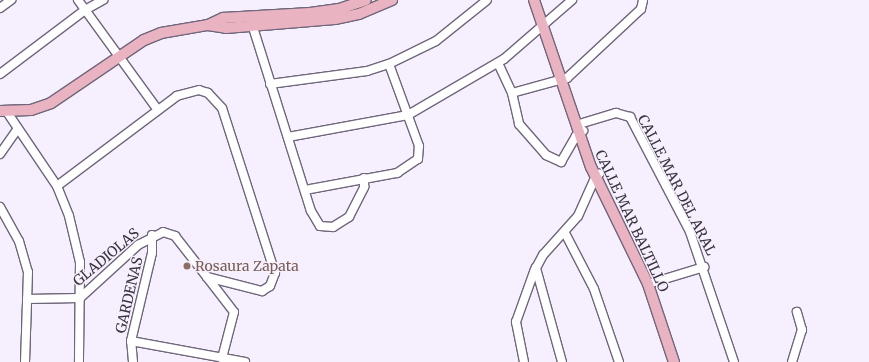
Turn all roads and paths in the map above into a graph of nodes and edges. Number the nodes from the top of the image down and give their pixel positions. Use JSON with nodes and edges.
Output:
{"nodes":[{"id":1,"x":11,"y":0,"type":"edge"},
{"id":2,"x":78,"y":0,"type":"edge"},
{"id":3,"x":103,"y":0,"type":"edge"},
{"id":4,"x":366,"y":0,"type":"edge"},
{"id":5,"x":392,"y":0,"type":"edge"},
{"id":6,"x":487,"y":0,"type":"edge"},
{"id":7,"x":534,"y":0,"type":"edge"},
{"id":8,"x":541,"y":0,"type":"edge"},
{"id":9,"x":572,"y":0,"type":"edge"},
{"id":10,"x":643,"y":3,"type":"edge"},
{"id":11,"x":0,"y":8,"type":"edge"},
{"id":12,"x":85,"y":10,"type":"junction"},
{"id":13,"x":251,"y":22,"type":"junction"},
{"id":14,"x":546,"y":24,"type":"junction"},
{"id":15,"x":119,"y":56,"type":"junction"},
{"id":16,"x":498,"y":63,"type":"junction"},
{"id":17,"x":389,"y":64,"type":"junction"},
{"id":18,"x":0,"y":74,"type":"edge"},
{"id":19,"x":564,"y":80,"type":"junction"},
{"id":20,"x":270,"y":84,"type":"junction"},
{"id":21,"x":512,"y":93,"type":"junction"},
{"id":22,"x":158,"y":110,"type":"junction"},
{"id":23,"x":3,"y":112,"type":"edge"},
{"id":24,"x":408,"y":115,"type":"junction"},
{"id":25,"x":580,"y":128,"type":"junction"},
{"id":26,"x":17,"y":130,"type":"junction"},
{"id":27,"x":288,"y":137,"type":"junction"},
{"id":28,"x":0,"y":154,"type":"edge"},
{"id":29,"x":597,"y":176,"type":"junction"},
{"id":30,"x":364,"y":178,"type":"junction"},
{"id":31,"x":57,"y":186,"type":"junction"},
{"id":32,"x":305,"y":190,"type":"junction"},
{"id":33,"x":0,"y":207,"type":"edge"},
{"id":34,"x":565,"y":233,"type":"junction"},
{"id":35,"x":152,"y":235,"type":"junction"},
{"id":36,"x":704,"y":267,"type":"junction"},
{"id":37,"x":536,"y":268,"type":"junction"},
{"id":38,"x":207,"y":277,"type":"junction"},
{"id":39,"x":651,"y":283,"type":"junction"},
{"id":40,"x":27,"y":298,"type":"junction"},
{"id":41,"x":80,"y":298,"type":"junction"},
{"id":42,"x":797,"y":312,"type":"dead end"},
{"id":43,"x":131,"y":341,"type":"junction"},
{"id":44,"x":222,"y":358,"type":"junction"},
{"id":45,"x":25,"y":362,"type":"edge"},
{"id":46,"x":79,"y":362,"type":"edge"},
{"id":47,"x":133,"y":362,"type":"edge"},
{"id":48,"x":245,"y":362,"type":"edge"},
{"id":49,"x":524,"y":362,"type":"edge"},
{"id":50,"x":562,"y":362,"type":"edge"},
{"id":51,"x":619,"y":362,"type":"edge"},
{"id":52,"x":674,"y":362,"type":"edge"},
{"id":53,"x":680,"y":362,"type":"edge"},
{"id":54,"x":734,"y":362,"type":"edge"},
{"id":55,"x":792,"y":362,"type":"edge"}],
"edges":[{"from":1,"to":11,"type":"street"},
{"from":2,"to":12,"type":"street"},
{"from":3,"to":12,"type":"street"},
{"from":4,"to":13,"type":"main road"},
{"from":5,"to":13,"type":"main road"},
{"from":6,"to":17,"type":"street"},
{"from":7,"to":14,"type":"main road","name":"CALLE MAR BALTILLO"},
{"from":8,"to":14,"type":"main road","name":"CALLE MAR BALTILLO"},
{"from":9,"to":14,"type":"street"},
{"from":10,"to":19,"type":"street"},
{"from":12,"to":15,"type":"street"},
{"from":12,"to":18,"type":"street"},
{"from":13,"to":15,"type":"main road"},
{"from":13,"to":20,"type":"street"},
{"from":14,"to":16,"type":"street"},
{"from":14,"to":19,"type":"main road","name":"CALLE MAR BALTILLO"},
{"from":15,"to":22,"type":"street"},
{"from":15,"to":23,"type":"main road"},
{"from":16,"to":21,"type":"street"},
{"from":16,"to":24,"type":"street"},
{"from":17,"to":20,"type":"street"},
{"from":17,"to":24,"type":"street"},
{"from":19,"to":21,"type":"street"},
{"from":19,"to":25,"type":"main road","name":"CALLE MAR BALTILLO"},
{"from":20,"to":27,"type":"street"},
{"from":21,"to":25,"type":"street"},
{"from":22,"to":31,"type":"street"},
{"from":22,"to":38,"type":"street"},
{"from":23,"to":26,"type":"street"},
{"from":24,"to":27,"type":"street"},
{"from":24,"to":30,"type":"street"},
{"from":25,"to":29,"type":"main road","name":"CALLE MAR BALTILLO"},
{"from":25,"to":36,"type":"street","name":"CALLE MAR DEL ARAL"},
{"from":26,"to":28,"type":"street"},
{"from":26,"to":31,"type":"street"},
{"from":27,"to":32,"type":"street"},
{"from":29,"to":34,"type":"street"},
{"from":29,"to":39,"type":"main road","name":"CALLE MAR BALTILLO"},
{"from":30,"to":32,"type":"street"},
{"from":30,"to":32,"type":"street"},
{"from":31,"to":41,"type":"street"},
{"from":33,"to":40,"type":"street"},
{"from":34,"to":37,"type":"street"},
{"from":34,"to":51,"type":"street"},
{"from":35,"to":38,"type":"street"},
{"from":35,"to":41,"type":"street","name":"GLADIOLAS"},
{"from":35,"to":43,"type":"street","name":"GARDENAS"},
{"from":36,"to":39,"type":"street"},
{"from":36,"to":54,"type":"street","name":"CALLE MAR DEL ARAL"},
{"from":37,"to":49,"type":"street"},
{"from":37,"to":50,"type":"street"},
{"from":38,"to":44,"type":"street"},
{"from":39,"to":52,"type":"main road","name":"CALLE MAR BALTILLO"},
{"from":39,"to":53,"type":"main road","name":"CALLE MAR BALTILLO"},
{"from":40,"to":41,"type":"street","name":"GLADIOLAS"},
{"from":40,"to":45,"type":"street"},
{"from":41,"to":46,"type":"street"},
{"from":42,"to":55,"type":"street"},
{"from":43,"to":44,"type":"street"},
{"from":43,"to":47,"type":"street","name":"GARDENAS"},
{"from":44,"to":48,"type":"street"}]}
